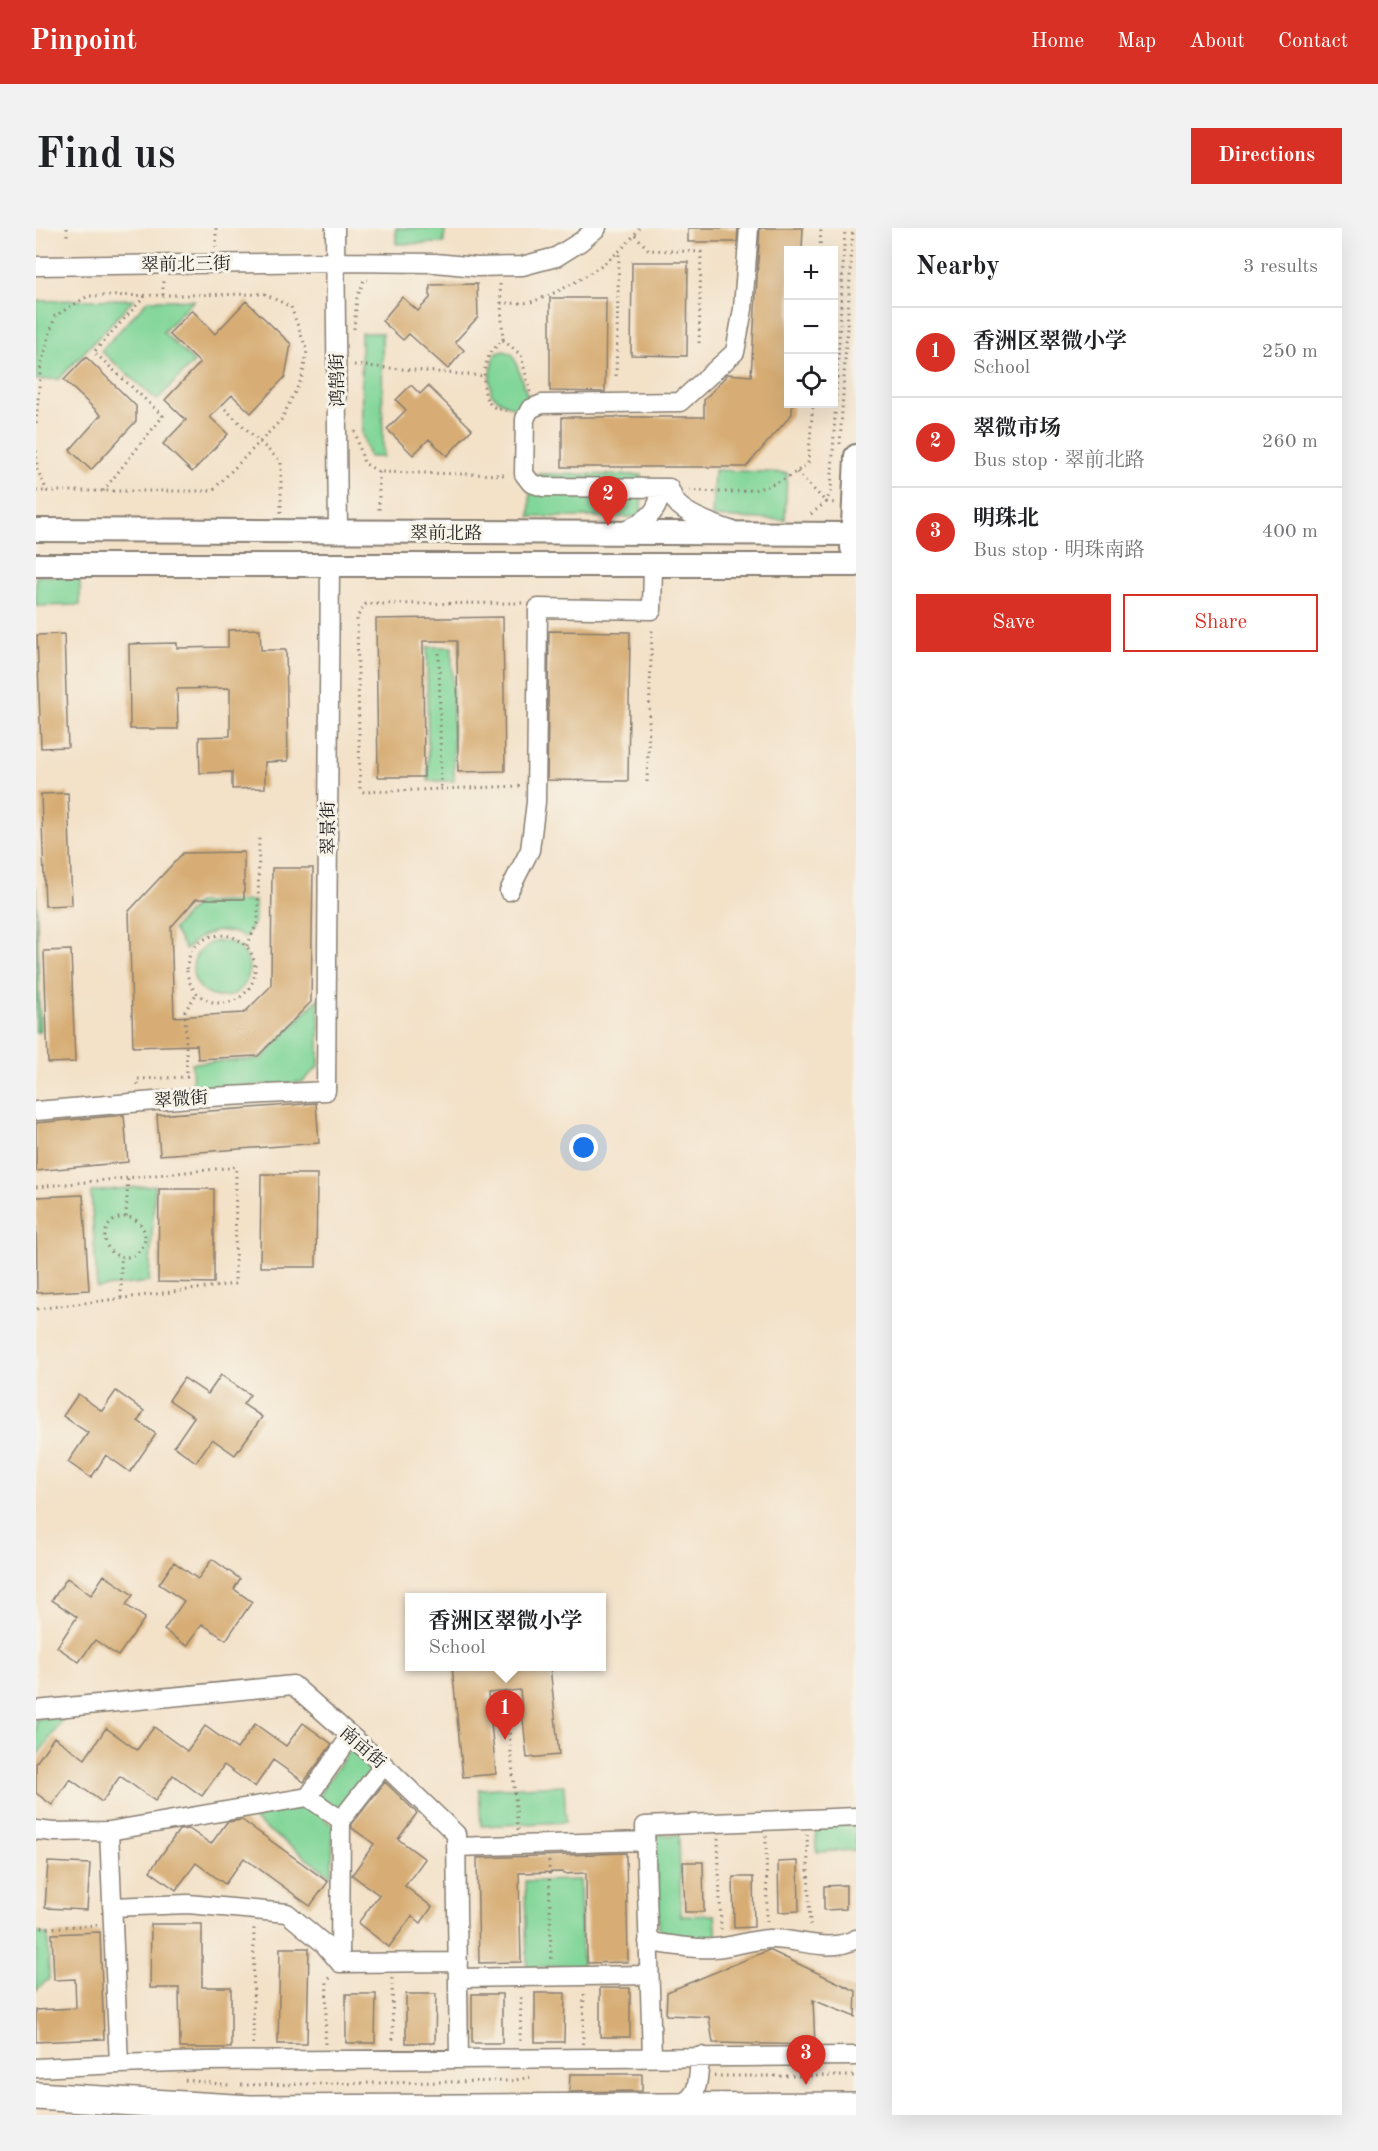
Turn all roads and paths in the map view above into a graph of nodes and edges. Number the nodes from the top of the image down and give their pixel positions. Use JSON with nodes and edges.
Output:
{"nodes":[{"id":1,"x":67,"y":228,"type":"edge"},
{"id":2,"x":335,"y":228,"type":"edge"},
{"id":3,"x":597,"y":228,"type":"edge"},
{"id":4,"x":639,"y":228,"type":"edge"},
{"id":5,"x":749,"y":228,"type":"edge"},
{"id":6,"x":821,"y":228,"type":"edge"},
{"id":7,"x":845,"y":228,"type":"edge"},
{"id":8,"x":853,"y":228,"type":"edge"},
{"id":9,"x":635,"y":236,"type":"junction"},
{"id":10,"x":68,"y":237,"type":"dead end"},
{"id":11,"x":820,"y":246,"type":"edge"},
{"id":12,"x":619,"y":251,"type":"junction"},
{"id":13,"x":336,"y":262,"type":"junction"},
{"id":14,"x":36,"y":266,"type":"edge"},
{"id":15,"x":376,"y":280,"type":"dead end"},
{"id":16,"x":500,"y":281,"type":"dead end"},
{"id":17,"x":146,"y":295,"type":"junction"},
{"id":18,"x":501,"y":303,"type":"junction"},
{"id":19,"x":354,"y":335,"type":"dead end"},
{"id":20,"x":503,"y":340,"type":"junction"},
{"id":21,"x":699,"y":346,"type":"dead end"},
{"id":22,"x":354,"y":355,"type":"dead end"},
{"id":23,"x":354,"y":365,"type":"junction"},
{"id":24,"x":354,"y":376,"type":"dead end"},
{"id":25,"x":484,"y":376,"type":"junction"},
{"id":26,"x":616,"y":376,"type":"dead end"},
{"id":27,"x":542,"y":404,"type":"junction"},
{"id":28,"x":813,"y":408,"type":"edge"},
{"id":29,"x":225,"y":409,"type":"dead end"},
{"id":30,"x":525,"y":419,"type":"junction"},
{"id":31,"x":355,"y":422,"type":"dead end"},
{"id":32,"x":36,"y":423,"type":"edge"},
{"id":33,"x":260,"y":442,"type":"junction"},
{"id":34,"x":36,"y":447,"type":"edge"},
{"id":35,"x":848,"y":454,"type":"edge"},
{"id":36,"x":379,"y":472,"type":"junction"},
{"id":37,"x":797,"y":472,"type":"junction"},
{"id":38,"x":524,"y":474,"type":"junction"},
{"id":39,"x":665,"y":488,"type":"junction"},
{"id":40,"x":36,"y":491,"type":"edge"},
{"id":41,"x":47,"y":491,"type":"junction"},
{"id":42,"x":103,"y":491,"type":"junction"},
{"id":43,"x":831,"y":491,"type":"dead end"},
{"id":44,"x":845,"y":498,"type":"junction"},
{"id":45,"x":826,"y":502,"type":"junction"},
{"id":46,"x":281,"y":515,"type":"dead end"},
{"id":47,"x":379,"y":516,"type":"dead end"},
{"id":48,"x":36,"y":530,"type":"edge"},
{"id":49,"x":338,"y":532,"type":"junction"},
{"id":50,"x":622,"y":533,"type":"junction"},
{"id":51,"x":741,"y":534,"type":"junction"},
{"id":52,"x":854,"y":534,"type":"edge"},
{"id":53,"x":330,"y":564,"type":"junction"},
{"id":54,"x":653,"y":565,"type":"junction"},
{"id":55,"x":853,"y":565,"type":"edge"},
{"id":56,"x":36,"y":566,"type":"edge"},
{"id":57,"x":538,"y":608,"type":"junction"},
{"id":58,"x":652,"y":610,"type":"junction"},
{"id":59,"x":439,"y":653,"type":"dead end"},
{"id":60,"x":647,"y":782,"type":"dead end"},
{"id":61,"x":536,"y":785,"type":"junction"},
{"id":62,"x":441,"y":789,"type":"junction"},
{"id":63,"x":259,"y":836,"type":"dead end"},
{"id":64,"x":509,"y":891,"type":"dead end"},
{"id":65,"x":247,"y":946,"type":"junction"},
{"id":66,"x":197,"y":993,"type":"junction"},
{"id":67,"x":326,"y":1090,"type":"joint"},
{"id":68,"x":139,"y":1102,"type":"junction"},
{"id":69,"x":36,"y":1111,"type":"edge"},
{"id":70,"x":128,"y":1177,"type":"junction"},
{"id":71,"x":36,"y":1187,"type":"edge"},
{"id":72,"x":126,"y":1216,"type":"junction"},
{"id":73,"x":121,"y":1257,"type":"junction"},
{"id":74,"x":120,"y":1298,"type":"junction"},
{"id":75,"x":36,"y":1309,"type":"edge"},
{"id":76,"x":506,"y":1697,"type":"dead end"},
{"id":77,"x":36,"y":1710,"type":"edge"},
{"id":78,"x":350,"y":1737,"type":"junction"},
{"id":79,"x":384,"y":1765,"type":"junction"},
{"id":80,"x":308,"y":1797,"type":"junction"},
{"id":81,"x":856,"y":1817,"type":"edge"},
{"id":82,"x":807,"y":1819,"type":"junction"},
{"id":83,"x":341,"y":1820,"type":"junction"},
{"id":84,"x":765,"y":1821,"type":"junction"},
{"id":85,"x":718,"y":1823,"type":"junction"},
{"id":86,"x":36,"y":1830,"type":"edge"},
{"id":87,"x":109,"y":1831,"type":"junction"},
{"id":88,"x":518,"y":1831,"type":"dead end"},
{"id":89,"x":645,"y":1841,"type":"junction"},
{"id":90,"x":549,"y":1844,"type":"junction"},
{"id":91,"x":456,"y":1846,"type":"junction"},
{"id":92,"x":254,"y":1910,"type":"junction"},
{"id":93,"x":113,"y":1916,"type":"junction"},
{"id":94,"x":36,"y":1926,"type":"edge"},
{"id":95,"x":768,"y":1939,"type":"junction"},
{"id":96,"x":856,"y":1939,"type":"edge"},
{"id":97,"x":648,"y":1942,"type":"junction"},
{"id":98,"x":810,"y":1943,"type":"junction"},
{"id":99,"x":722,"y":1947,"type":"junction"},
{"id":100,"x":392,"y":1962,"type":"junction"},
{"id":101,"x":340,"y":1963,"type":"junction"},
{"id":102,"x":458,"y":1970,"type":"junction"},
{"id":103,"x":649,"y":1975,"type":"junction"},
{"id":104,"x":552,"y":1976,"type":"junction"},
{"id":105,"x":584,"y":1976,"type":"junction"},
{"id":106,"x":521,"y":1977,"type":"junction"},
{"id":107,"x":652,"y":2056,"type":"junction"},
{"id":108,"x":701,"y":2056,"type":"junction"},
{"id":109,"x":856,"y":2056,"type":"edge"},
{"id":110,"x":520,"y":2058,"type":"junction"},
{"id":111,"x":583,"y":2058,"type":"junction"},
{"id":112,"x":459,"y":2059,"type":"junction"},
{"id":113,"x":393,"y":2060,"type":"junction"},
{"id":114,"x":253,"y":2061,"type":"junction"},
{"id":115,"x":325,"y":2061,"type":"junction"},
{"id":116,"x":119,"y":2064,"type":"junction"},
{"id":117,"x":36,"y":2068,"type":"edge"},
{"id":118,"x":533,"y":2076,"type":"dead end"},
{"id":119,"x":177,"y":2079,"type":"dead end"},
{"id":120,"x":36,"y":2082,"type":"edge"},
{"id":121,"x":36,"y":2096,"type":"edge"},
{"id":122,"x":676,"y":2106,"type":"junction"},
{"id":123,"x":722,"y":2106,"type":"junction"},
{"id":124,"x":856,"y":2106,"type":"edge"},
{"id":125,"x":250,"y":2109,"type":"junction"},
{"id":126,"x":193,"y":2115,"type":"edge"}],
"edges":[{"from":1,"to":10,"type":"path"},
{"from":2,"to":13,"type":"street","name":"鸿鹄街"},
{"from":3,"to":13,"type":"street","name":"翠前北三街"},
{"from":4,"to":9,"type":"path"},
{"from":5,"to":27,"type":"street"},
{"from":6,"to":11,"type":"path"},
{"from":7,"to":43,"type":"path"},
{"from":8,"to":35,"type":"path"},
{"from":9,"to":12,"type":"path"},
{"from":9,"to":21,"type":"path"},
{"from":12,"to":18,"type":"path"},
{"from":12,"to":26,"type":"path"},
{"from":13,"to":14,"type":"street","name":"翠前北三街"},
{"from":13,"to":49,"type":"street","name":"鸿鹄街"},
{"from":15,"to":19,"type":"path"},
{"from":16,"to":18,"type":"path"},
{"from":17,"to":32,"type":"path"},
{"from":17,"to":33,"type":"path"},
{"from":17,"to":42,"type":"path"},
{"from":18,"to":20,"type":"path"},
{"from":20,"to":25,"type":"path"},
{"from":20,"to":27,"type":"path"},
{"from":22,"to":23,"type":"path"},
{"from":23,"to":24,"type":"path"},
{"from":23,"to":25,"type":"path"},
{"from":25,"to":30,"type":"path"},
{"from":27,"to":30,"type":"street"},
{"from":28,"to":37,"type":"path"},
{"from":29,"to":33,"type":"path"},
{"from":30,"to":38,"type":"street"},
{"from":31,"to":36,"type":"path"},
{"from":33,"to":42,"type":"path"},
{"from":33,"to":46,"type":"path"},
{"from":34,"to":41,"type":"path"},
{"from":35,"to":44,"type":"main road"},
{"from":36,"to":38,"type":"path"},
{"from":36,"to":47,"type":"path"},
{"from":37,"to":39,"type":"path"},
{"from":37,"to":45,"type":"path"},
{"from":38,"to":39,"type":"street"},
{"from":39,"to":50,"type":"street"},
{"from":39,"to":51,"type":"street"},
{"from":40,"to":41,"type":"path"},
{"from":41,"to":42,"type":"path"},
{"from":44,"to":45,"type":"path"},
{"from":44,"to":45,"type":"path"},
{"from":44,"to":52,"type":"main road"},
{"from":48,"to":49,"type":"main road","name":"翠前北路"},
{"from":49,"to":50,"type":"main road","name":"翠前北路"},
{"from":50,"to":51,"type":"main road","name":"翠前北路"},
{"from":51,"to":52,"type":"main road","name":"翠前北路"},
{"from":52,"to":55,"type":"main road"},
{"from":53,"to":54,"type":"main road","name":"翠前北路"},
{"from":53,"to":56,"type":"main road","name":"翠前北路"},
{"from":53,"to":67,"type":"street","name":"翠景街"},
{"from":54,"to":55,"type":"main road","name":"翠前北路"},
{"from":54,"to":58,"type":"street"},
{"from":57,"to":58,"type":"street"},
{"from":57,"to":61,"type":"street"},
{"from":57,"to":62,"type":"path"},
{"from":58,"to":60,"type":"path"},
{"from":59,"to":62,"type":"path"},
{"from":61,"to":62,"type":"path"},
{"from":61,"to":64,"type":"street"},
{"from":63,"to":65,"type":"path"},
{"from":65,"to":66,"type":"path"},
{"from":65,"to":66,"type":"path"},
{"from":66,"to":68,"type":"path"},
{"from":67,"to":68,"type":"street","name":"翠微街"},
{"from":68,"to":69,"type":"street","name":"翠微街"},
{"from":70,"to":71,"type":"path"},
{"from":70,"to":72,"type":"path"},
{"from":70,"to":74,"type":"path"},
{"from":72,"to":73,"type":"path"},
{"from":72,"to":73,"type":"path"},
{"from":73,"to":74,"type":"path"},
{"from":74,"to":75,"type":"path"},
{"from":76,"to":88,"type":"path"},
{"from":77,"to":78,"type":"street","name":"南亩街"},
{"from":78,"to":79,"type":"street","name":"南亩街"},
{"from":78,"to":80,"type":"street"},
{"from":79,"to":83,"type":"street"},
{"from":79,"to":91,"type":"street","name":"南亩街"},
{"from":80,"to":83,"type":"street"},
{"from":80,"to":87,"type":"street"},
{"from":81,"to":82,"type":"street"},
{"from":82,"to":84,"type":"street"},
{"from":82,"to":98,"type":"path"},
{"from":83,"to":101,"type":"street"},
{"from":84,"to":85,"type":"street"},
{"from":84,"to":95,"type":"path"},
{"from":85,"to":89,"type":"street"},
{"from":85,"to":99,"type":"path"},
{"from":86,"to":87,"type":"street"},
{"from":87,"to":93,"type":"street"},
{"from":89,"to":90,"type":"street"},
{"from":89,"to":97,"type":"street"},
{"from":90,"to":91,"type":"street"},
{"from":90,"to":104,"type":"path"},
{"from":91,"to":102,"type":"street","name":"南亩街"},
{"from":92,"to":93,"type":"street"},
{"from":92,"to":101,"type":"street"},
{"from":92,"to":114,"type":"path"},
{"from":93,"to":94,"type":"path"},
{"from":93,"to":116,"type":"street"},
{"from":95,"to":98,"type":"street"},
{"from":95,"to":99,"type":"street"},
{"from":96,"to":98,"type":"street"},
{"from":97,"to":99,"type":"street"},
{"from":97,"to":103,"type":"street"},
{"from":100,"to":101,"type":"street"},
{"from":100,"to":102,"type":"street"},
{"from":100,"to":113,"type":"path"},
{"from":101,"to":115,"type":"path"},
{"from":102,"to":106,"type":"street"},
{"from":102,"to":112,"type":"street","name":"南亩街"},
{"from":103,"to":105,"type":"street"},
{"from":103,"to":107,"type":"street"},
{"from":104,"to":105,"type":"street"},
{"from":104,"to":106,"type":"street"},
{"from":105,"to":111,"type":"path"},
{"from":106,"to":110,"type":"path"},
{"from":107,"to":108,"type":"street"},
{"from":107,"to":111,"type":"street"},
{"from":108,"to":109,"type":"street"},
{"from":108,"to":122,"type":"street"},
{"from":108,"to":123,"type":"street"},
{"from":110,"to":111,"type":"street"},
{"from":110,"to":112,"type":"street"},
{"from":112,"to":113,"type":"street"},
{"from":113,"to":115,"type":"street"},
{"from":114,"to":115,"type":"street"},
{"from":114,"to":116,"type":"street"},
{"from":116,"to":117,"type":"street"},
{"from":118,"to":119,"type":"path"},
{"from":120,"to":125,"type":"highway"},
{"from":121,"to":125,"type":"highway"},
{"from":122,"to":123,"type":"highway"},
{"from":122,"to":125,"type":"highway"},
{"from":123,"to":124,"type":"highway"},
{"from":125,"to":126,"type":"highway"}]}
